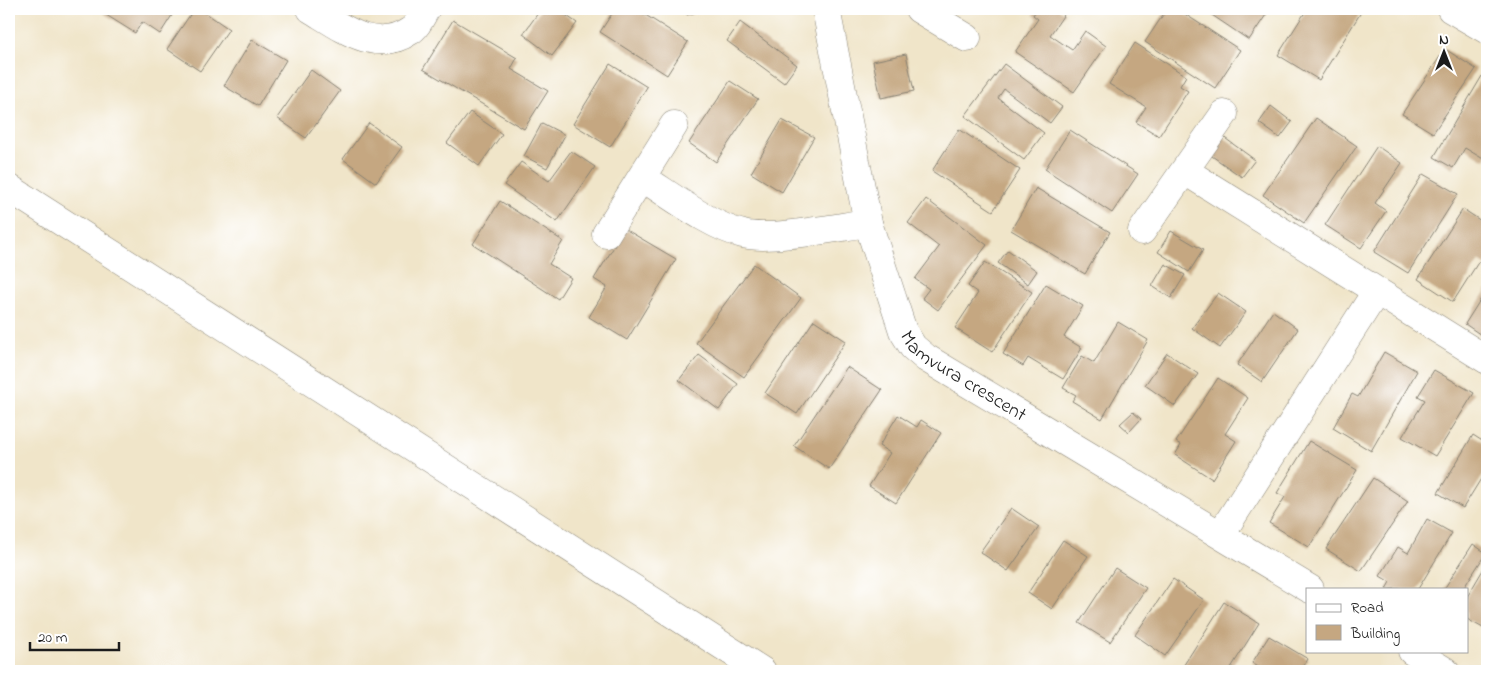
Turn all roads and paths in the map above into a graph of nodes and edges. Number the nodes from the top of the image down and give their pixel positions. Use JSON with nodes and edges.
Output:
{"nodes":[{"id":1,"x":311,"y":9,"type":"edge"},
{"id":2,"x":426,"y":9,"type":"edge"},
{"id":3,"x":826,"y":9,"type":"edge"},
{"id":4,"x":919,"y":9,"type":"edge"},
{"id":5,"x":1451,"y":9,"type":"edge"},
{"id":6,"x":1487,"y":30,"type":"edge"},
{"id":7,"x":967,"y":38,"type":"dead end"},
{"id":8,"x":1224,"y":114,"type":"dead end"},
{"id":9,"x":674,"y":125,"type":"dead end"},
{"id":10,"x":1185,"y":171,"type":"junction"},
{"id":11,"x":643,"y":178,"type":"junction"},
{"id":12,"x":9,"y":188,"type":"edge"},
{"id":13,"x":868,"y":223,"type":"junction"},
{"id":14,"x":1142,"y":231,"type":"dead end"},
{"id":15,"x":606,"y":234,"type":"dead end"},
{"id":16,"x":1376,"y":292,"type":"junction"},
{"id":17,"x":1487,"y":360,"type":"edge"},
{"id":18,"x":1221,"y":534,"type":"junction"},
{"id":19,"x":1308,"y":588,"type":"edge"},
{"id":20,"x":1414,"y":652,"type":"edge"},
{"id":21,"x":762,"y":671,"type":"edge"},
{"id":22,"x":1445,"y":671,"type":"edge"}],
"edges":[{"from":1,"to":2,"type":"street"},
{"from":3,"to":13,"type":"street","name":"Mamvura crescent"},
{"from":4,"to":7,"type":"street"},
{"from":5,"to":6,"type":"street"},
{"from":8,"to":10,"type":"street"},
{"from":9,"to":11,"type":"street"},
{"from":10,"to":14,"type":"street"},
{"from":10,"to":16,"type":"street"},
{"from":11,"to":13,"type":"street"},
{"from":11,"to":15,"type":"street"},
{"from":12,"to":21,"type":"street"},
{"from":13,"to":18,"type":"street","name":"Mamvura crescent"},
{"from":16,"to":17,"type":"street"},
{"from":16,"to":18,"type":"street"},
{"from":18,"to":19,"type":"street","name":"Mamvura crescent"},
{"from":20,"to":22,"type":"street"}]}
